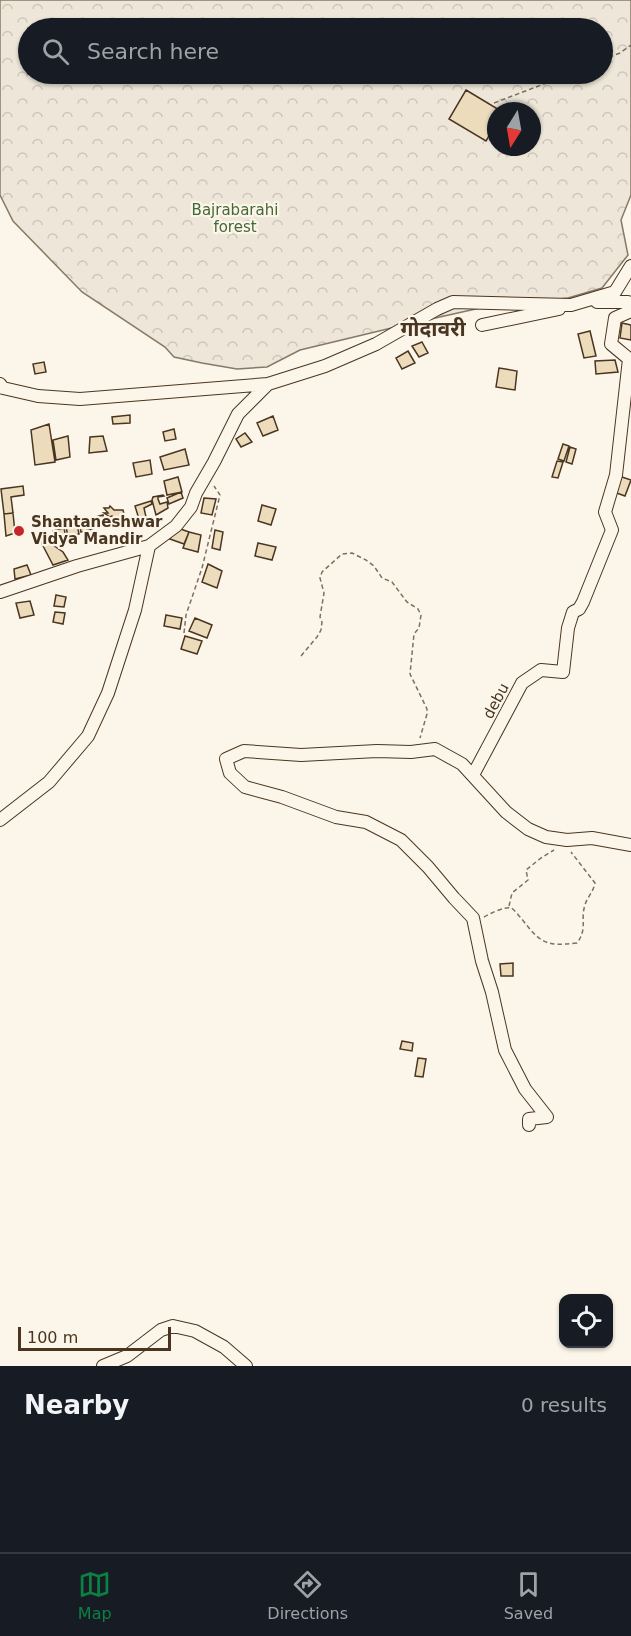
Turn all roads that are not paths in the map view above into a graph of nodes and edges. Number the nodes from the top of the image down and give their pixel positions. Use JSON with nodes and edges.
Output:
{"nodes":[{"id":1,"x":631,"y":267,"type":"edge"},
{"id":2,"x":631,"y":304,"type":"edge"},
{"id":3,"x":631,"y":311,"type":"edge"},
{"id":4,"x":482,"y":325,"type":"dead end"},
{"id":5,"x":0,"y":384,"type":"edge"},
{"id":6,"x":268,"y":384,"type":"junction"},
{"id":7,"x":149,"y":546,"type":"junction"},
{"id":8,"x":0,"y":592,"type":"edge"},
{"id":9,"x":473,"y":775,"type":"junction"},
{"id":10,"x":0,"y":820,"type":"edge"},
{"id":11,"x":631,"y":845,"type":"edge"},
{"id":12,"x":529,"y":1125,"type":"dead end"},
{"id":13,"x":103,"y":1366,"type":"edge"},
{"id":14,"x":246,"y":1366,"type":"edge"}],
"edges":[{"from":1,"to":6,"type":"street"},
{"from":2,"to":4,"type":"street"},
{"from":3,"to":9,"type":"street","name":"debu"},
{"from":5,"to":6,"type":"street"},
{"from":6,"to":7,"type":"street"},
{"from":7,"to":8,"type":"street"},
{"from":7,"to":10,"type":"street"},
{"from":9,"to":11,"type":"street"},
{"from":9,"to":12,"type":"street"},
{"from":13,"to":14,"type":"street"}]}
